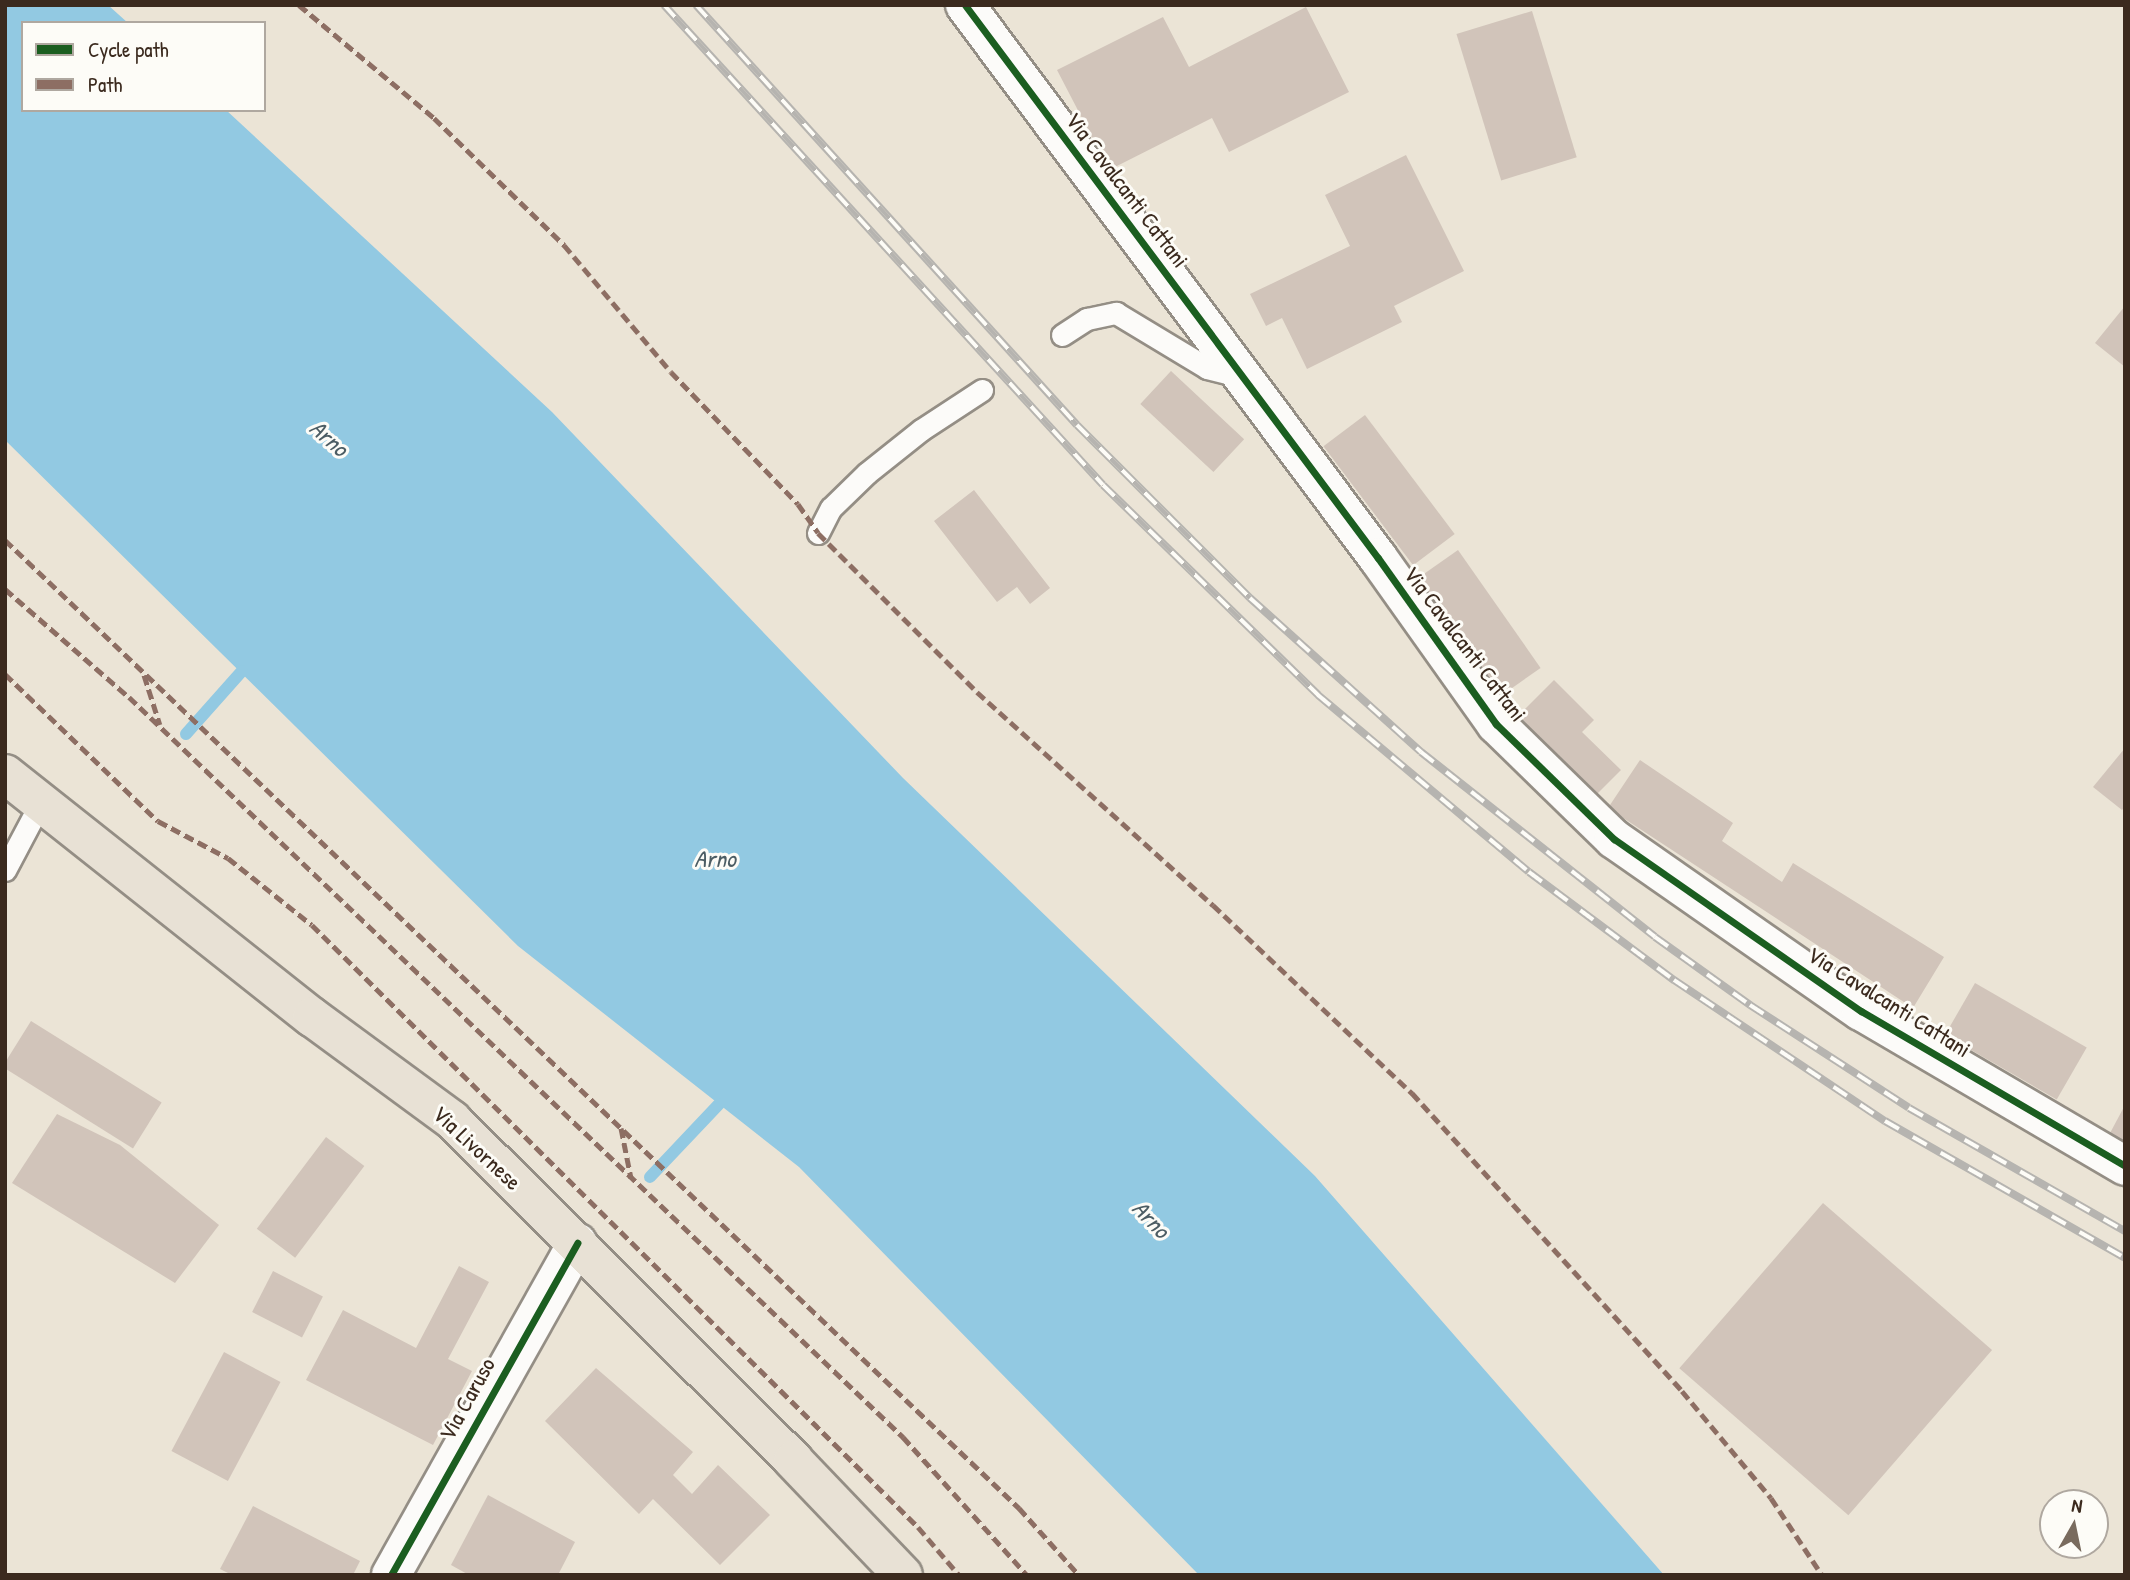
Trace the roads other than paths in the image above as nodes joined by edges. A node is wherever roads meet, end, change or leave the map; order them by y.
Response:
1 (965, 5) edge
2 (1062, 335) dead end
3 (1244, 377) junction
4 (982, 390) dead end
5 (818, 533) dead end
6 (5, 774) edge
7 (42, 800) junction
8 (5, 870) edge
9 (2125, 1166) edge
10 (577, 1243) junction
11 (391, 1575) edge
12 (903, 1575) edge

1 - 3 street, Via Cavalcanti Cattani
2 - 3 lane
3 - 9 street, Via Cavalcanti Cattani
4 - 5 lane
6 - 7 main road, Via Livornese
7 - 8 lane
7 - 10 main road, Via Livornese
10 - 11 street, Via Caruso
10 - 12 main road, Via Livornese

